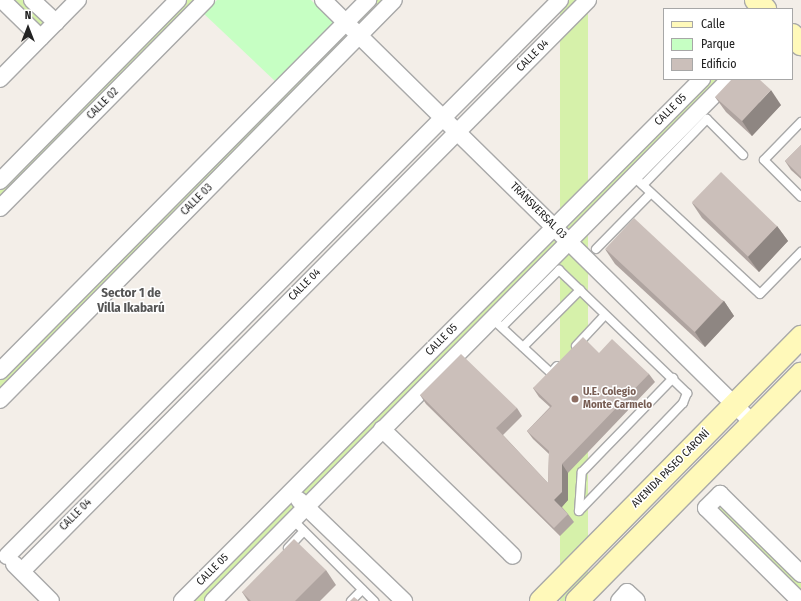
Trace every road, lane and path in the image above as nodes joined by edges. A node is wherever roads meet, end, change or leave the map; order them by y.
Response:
1 (2, 0) edge
2 (32, 0) edge
3 (78, 0) edge
4 (178, 0) edge
5 (206, 0) edge
6 (324, 0) edge
7 (368, 0) edge
8 (394, 0) edge
9 (560, 0) edge
10 (588, 0) edge
11 (756, 0) edge
12 (764, 8) edge
13 (56, 22) junction
14 (346, 22) junction
15 (534, 26) junction
16 (359, 36) junction
17 (793, 36) edge
18 (41, 38) junction
19 (548, 41) junction
20 (801, 44) edge
21 (0, 79) edge
22 (701, 80) edge
23 (729, 80) edge
24 (672, 108) junction
25 (443, 117) junction
26 (687, 122) junction
27 (801, 122) edge
28 (655, 126) junction
29 (458, 132) junction
30 (669, 140) junction
31 (631, 151) junction
32 (743, 155) dead end
33 (608, 173) junction
34 (636, 178) junction
35 (0, 181) edge
36 (651, 193) junction
37 (801, 197) edge
38 (0, 208) edge
39 (555, 227) junction
40 (568, 241) junction
41 (596, 249) dead end
42 (801, 252) edge
43 (83, 287) junction
44 (580, 290) junction
45 (98, 301) junction
46 (478, 304) junction
47 (605, 315) junction
48 (497, 322) junction
49 (801, 337) edge
50 (523, 347) junction
51 (0, 371) edge
52 (801, 374) edge
53 (0, 375) edge
54 (673, 378) junction
55 (12, 388) junction
56 (174, 389) junction
57 (0, 400) edge
58 (188, 403) junction
59 (734, 405) junction
60 (363, 420) junction
61 (753, 423) junction
62 (380, 432) junction
63 (332, 451) junction
64 (346, 466) junction
65 (291, 492) junction
66 (306, 507) junction
67 (293, 520) junction
68 (304, 531) junction
69 (3, 553) edge
70 (283, 553) edge
71 (513, 556) dead end
72 (22, 571) junction
73 (801, 574) edge
74 (362, 590) junction
75 (51, 601) edge
76 (182, 601) edge
77 (213, 601) edge
78 (351, 601) edge
79 (374, 601) edge
80 (404, 601) edge
81 (540, 601) edge
82 (577, 601) edge
83 (619, 601) edge
84 (637, 601) edge
85 (800, 601) edge

1 - 18 street
2 - 13 street
3 - 13 street
4 - 35 street, CALLE 02
5 - 38 street, CALLE 02
6 - 14 street, TRANSVERSAL 03
7 - 14 street, CALLE 03
8 - 16 street, CALLE 03
9 - 15 street, CALLE 04
10 - 19 street, CALLE 04
11 - 12 street
13 - 18 street
14 - 16 street, TRANSVERSAL 03
14 - 43 street, CALLE 03
15 - 19 street
15 - 25 street, CALLE 04
16 - 25 street, TRANSVERSAL 03
16 - 45 street, CALLE 03
17 - 20 street
18 - 21 street
19 - 29 street, CALLE 04
22 - 24 street, CALLE 05
23 - 26 street, CALLE 05
24 - 26 street
24 - 28 street, CALLE 05
25 - 29 street, TRANSVERSAL 03
25 - 56 street, CALLE 04
26 - 30 street, CALLE 05
27 - 37 lane
28 - 30 street
28 - 31 street, CALLE 05
29 - 39 street, TRANSVERSAL 03
29 - 58 street, CALLE 04
30 - 34 street, CALLE 05
31 - 33 street, CALLE 05
31 - 34 street
32 - 34 lane
33 - 34 street
33 - 39 street, CALLE 05
34 - 36 lane
34 - 40 street, CALLE 05
36 - 41 lane
36 - 42 lane
39 - 40 street, TRANSVERSAL 03
39 - 46 street, CALLE 05
40 - 48 street, CALLE 05
40 - 59 street, TRANSVERSAL 03
43 - 45 street
43 - 51 street, CALLE 03
44 - 47 lane
44 - 48 lane
44 - 50 lane
45 - 55 street, CALLE 03
46 - 48 street
46 - 60 street, CALLE 05
47 - 50 lane
47 - 54 lane
48 - 50 lane
48 - 62 street, CALLE 05
49 - 59 street, AVENIDA PASEO CARONÍ
52 - 61 street
53 - 55 street
54 - 54 lane
55 - 57 street, CALLE 03
56 - 58 street
56 - 69 street, CALLE 04
58 - 72 street, CALLE 04
59 - 61 street, TRANSVERSAL 03
59 - 81 street, AVENIDA PASEO CARONÍ
60 - 62 street
60 - 63 street, CALLE 05
61 - 82 street
62 - 64 street, CALLE 05
62 - 71 street
63 - 64 street
63 - 65 street, CALLE 05
64 - 66 street, CALLE 05
65 - 66 street
65 - 76 street, CALLE 05
66 - 67 street, CALLE 05
66 - 80 street
67 - 68 lane
67 - 77 street, CALLE 05
68 - 70 lane
68 - 74 lane
69 - 72 street
72 - 75 street
73 - 85 street
74 - 78 lane
74 - 79 lane
83 - 84 street

